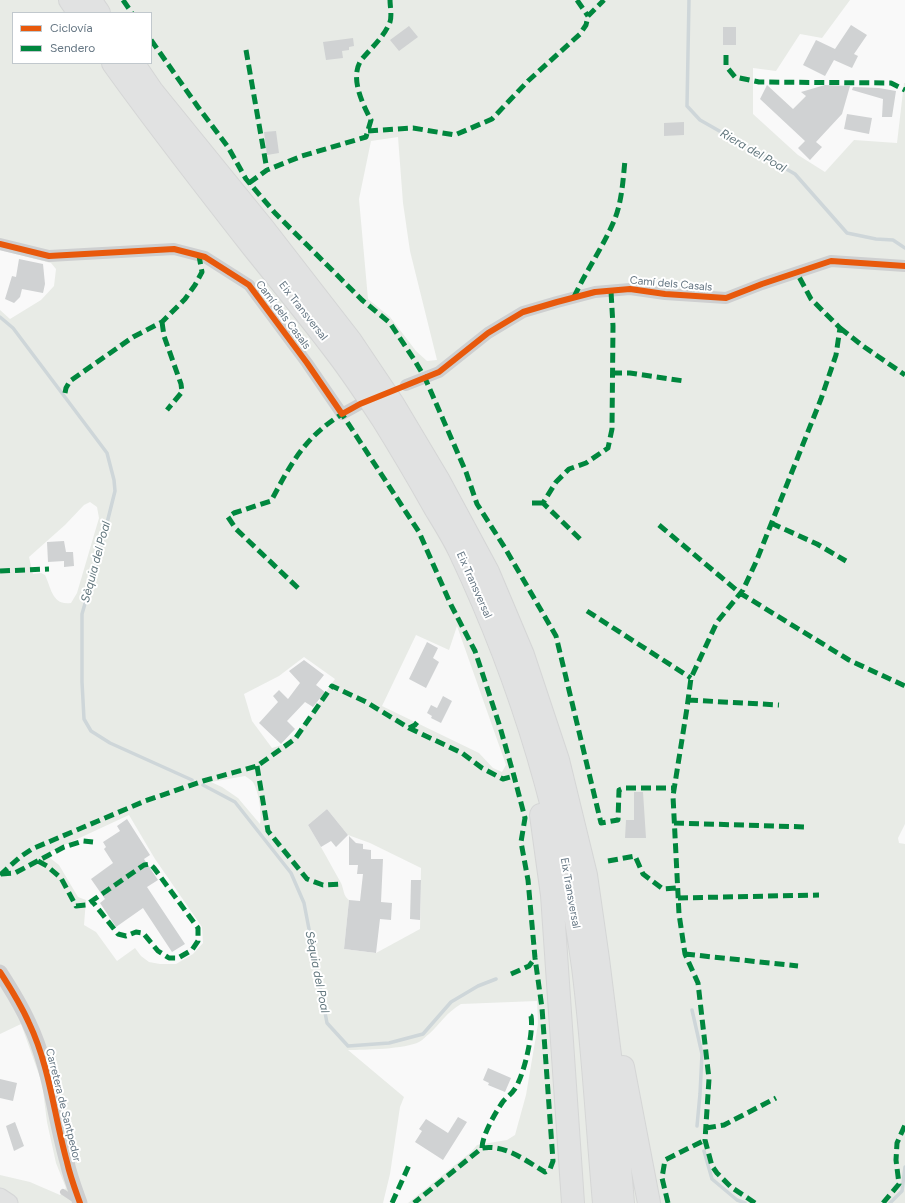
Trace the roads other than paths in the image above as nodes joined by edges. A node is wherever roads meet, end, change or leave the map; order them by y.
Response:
1 (70, 0) edge
2 (90, 0) edge
3 (78, 12) edge
4 (98, 12) edge
5 (114, 64) edge
6 (134, 64) edge
7 (0, 244) edge
8 (905, 266) edge
9 (406, 385) dead end
10 (360, 404) dead end
11 (423, 487) junction
12 (586, 875) junction
13 (0, 972) edge
14 (63, 1192) dead end
15 (0, 1197) edge
16 (79, 1200) edge
17 (8, 1203) edge
18 (573, 1203) edge
19 (604, 1203) edge
20 (623, 1203) edge
21 (649, 1203) edge

1 - 3 highway
2 - 4 highway
5 - 11 highway, Eix Transversal
6 - 12 highway, Eix Transversal
7 - 10 street, Camí dels Casals
8 - 9 street, Camí dels Casals
11 - 18 highway
11 - 19 highway, Eix Transversal
12 - 20 highway, Eix Transversal
12 - 21 highway
13 - 16 street, Carretera de Santpedor
14 - 16 lane
15 - 17 main road

